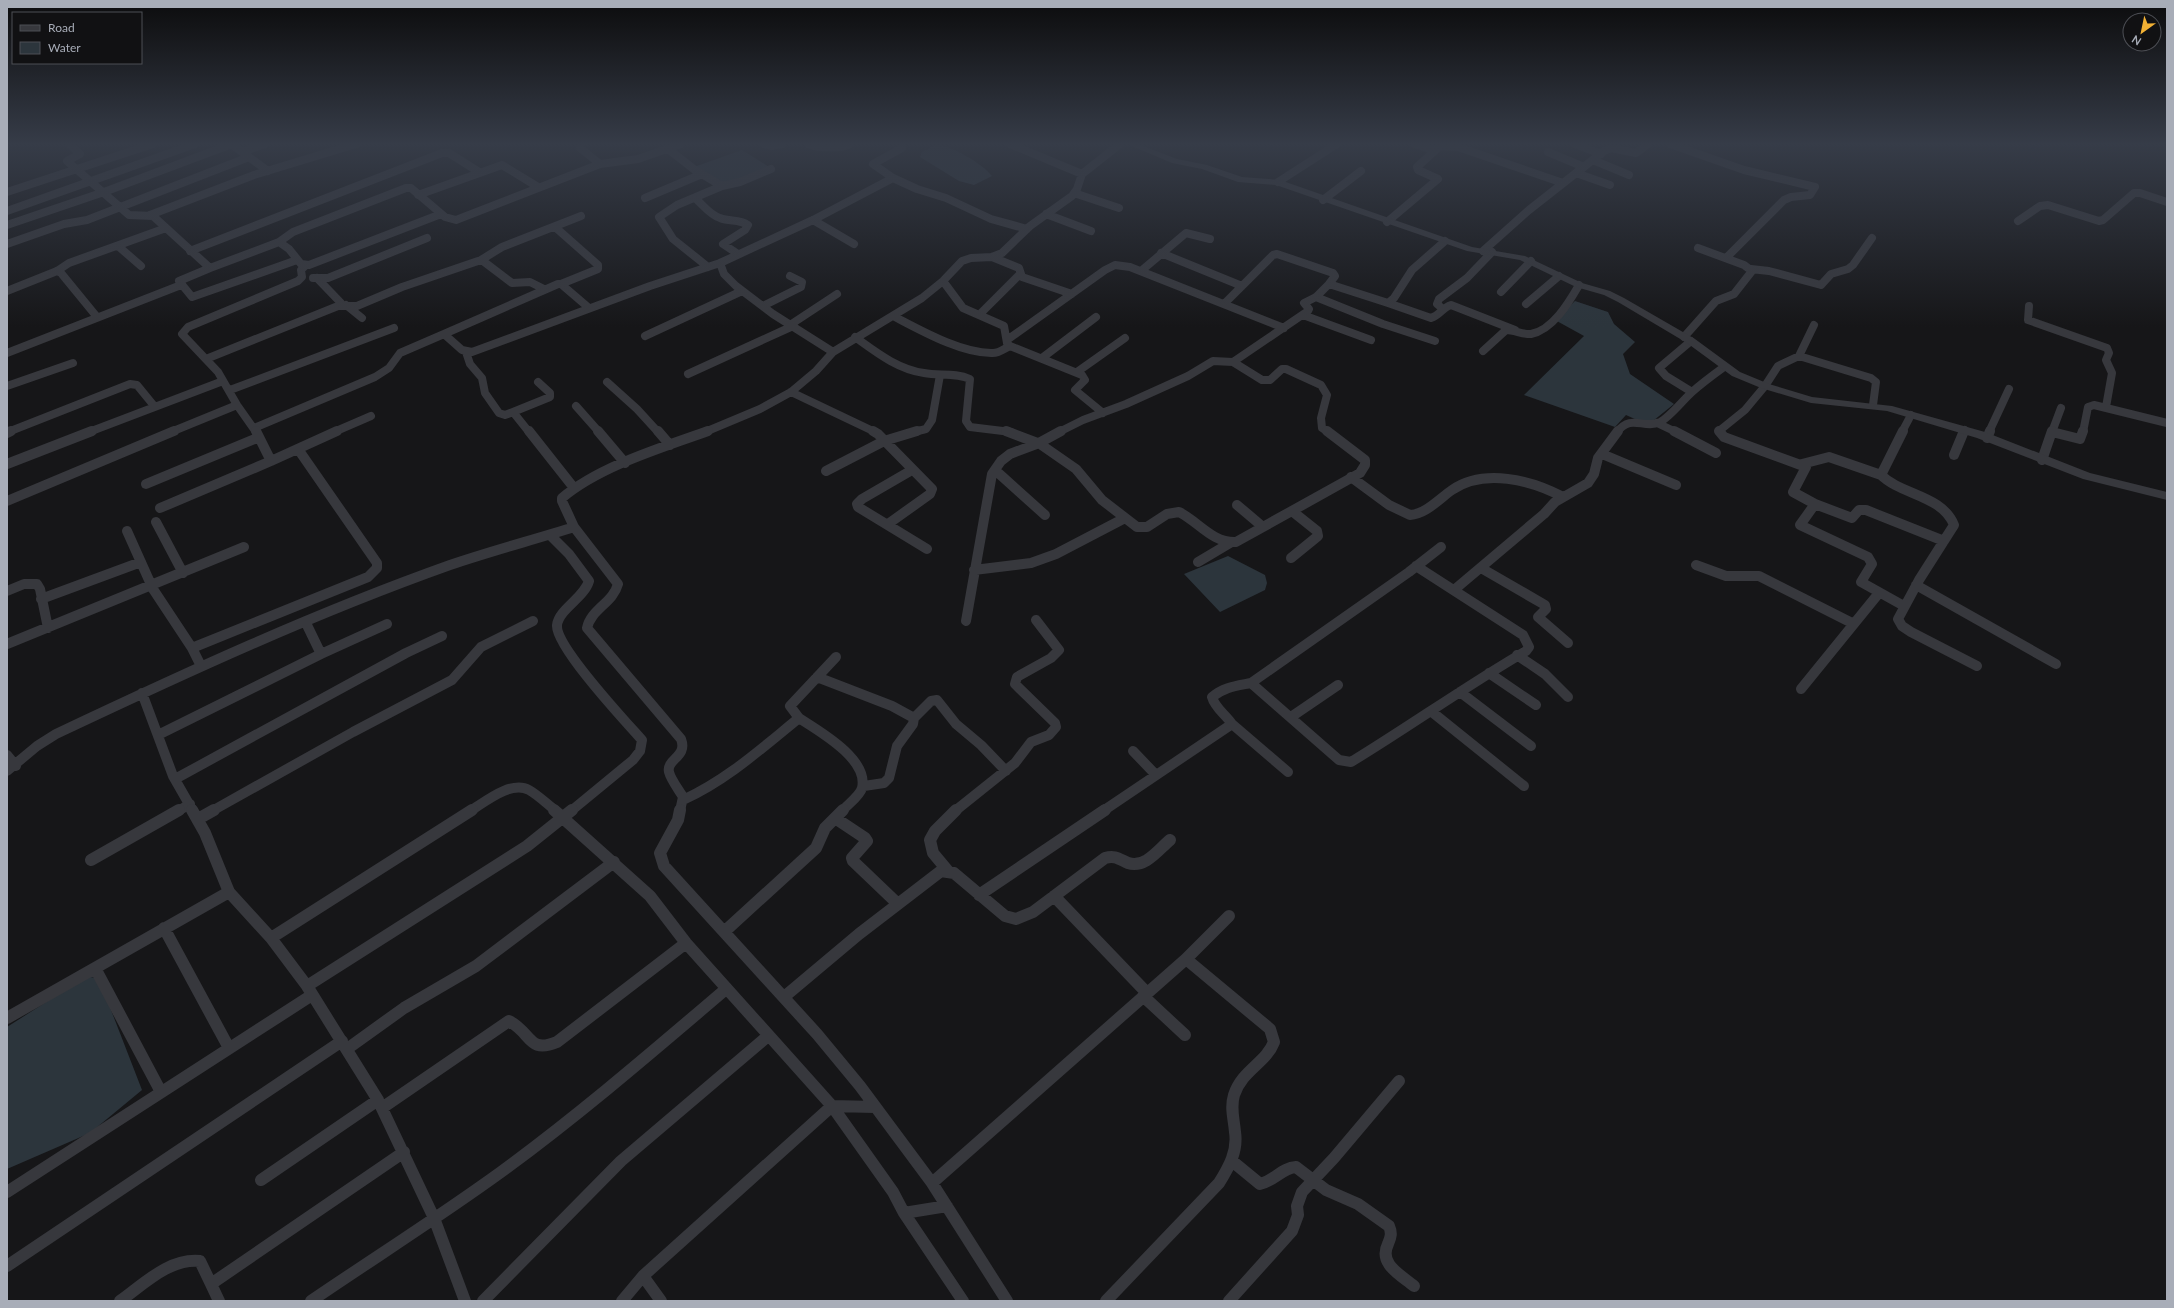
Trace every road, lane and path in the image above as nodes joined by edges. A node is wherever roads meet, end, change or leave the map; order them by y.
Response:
1 (24, 205) edge
2 (66, 205) edge
3 (177, 205) edge
4 (308, 205) edge
5 (363, 205) edge
6 (430, 205) edge
7 (495, 205) edge
8 (678, 205) edge
9 (702, 205) edge
10 (841, 205) edge
11 (961, 205) edge
12 (1060, 205) edge
13 (1109, 205) edge
14 (1338, 205) edge
15 (1407, 205) edge
16 (1538, 205) edge
17 (1779, 205) edge
18 (2048, 205) edge
19 (2048, 205) edge
20 (2120, 205) edge
21 (120, 206) joint
22 (1119, 208) dead end
23 (7, 211) edge
24 (441, 214) junction
25 (1046, 214) junction
26 (150, 215) junction
27 (581, 216) dead end
28 (813, 220) junction
29 (2018, 221) dead end
30 (1387, 222) junction
31 (7, 225) edge
32 (555, 227) junction
33 (166, 228) junction
34 (1024, 228) junction
35 (1090, 231) dead end
36 (427, 238) dead end
37 (1872, 238) dead end
38 (1210, 239) dead end
39 (1445, 241) junction
40 (279, 242) junction
41 (7, 244) edge
42 (854, 244) dead end
43 (118, 246) junction
44 (1698, 248) dead end
45 (190, 251) junction
46 (1487, 251) junction
47 (1161, 253) junction
48 (738, 254) junction
49 (992, 257) junction
50 (1726, 258) junction
51 (297, 260) junction
52 (481, 260) junction
53 (1531, 261) junction
54 (720, 263) junction
55 (141, 266) dead end
56 (305, 266) junction
57 (708, 267) junction
58 (210, 268) junction
59 (1751, 269) junction
60 (57, 271) junction
61 (1141, 271) junction
62 (1020, 274) junction
63 (790, 276) dead end
64 (1559, 276) junction
65 (302, 277) junction
66 (317, 278) junction
67 (943, 281) junction
68 (561, 284) junction
69 (1329, 284) junction
70 (181, 285) junction
71 (1579, 285) junction
72 (1242, 286) junction
73 (544, 288) junction
74 (7, 291) edge
75 (742, 291) junction
76 (1501, 292) dead end
77 (837, 294) dead end
78 (1072, 294) junction
79 (1316, 297) junction
80 (1225, 303) junction
81 (1388, 303) junction
82 (340, 304) junction
83 (1526, 304) dead end
84 (763, 306) junction
85 (2029, 306) dead end
86 (351, 307) junction
87 (589, 308) junction
88 (1443, 309) junction
89 (979, 315) junction
90 (1303, 315) junction
91 (893, 316) junction
92 (97, 317) junction
93 (1096, 317) dead end
94 (362, 318) dead end
95 (1814, 325) dead end
96 (791, 326) junction
97 (394, 328) dead end
98 (1284, 328) junction
99 (1515, 330) junction
100 (444, 334) junction
101 (645, 336) dead end
102 (855, 337) junction
103 (1125, 338) dead end
104 (1688, 339) junction
105 (1371, 340) dead end
106 (1435, 341) dead end
107 (1009, 343) junction
108 (1483, 351) dead end
109 (466, 352) junction
110 (833, 352) junction
111 (7, 353) edge
112 (1799, 356) junction
113 (1042, 358) junction
114 (206, 359) junction
115 (1233, 362) junction
116 (72, 363) dead end
117 (1724, 367) junction
118 (1077, 372) junction
119 (688, 374) dead end
120 (940, 375) junction
121 (223, 381) junction
122 (538, 382) dead end
123 (607, 382) dead end
124 (7, 386) edge
125 (1766, 386) junction
126 (2009, 389) dead end
127 (230, 390) junction
128 (791, 392) junction
129 (1692, 392) junction
130 (237, 405) junction
131 (576, 406) dead end
132 (1873, 406) junction
133 (155, 407) junction
134 (2106, 407) junction
135 (2060, 408) dead end
136 (513, 412) junction
137 (1103, 413) junction
138 (1911, 415) junction
139 (371, 416) dead end
140 (1657, 423) junction
141 (2167, 423) edge
142 (254, 428) junction
143 (1964, 430) junction
144 (2052, 432) junction
145 (7, 433) edge
146 (257, 438) junction
147 (1987, 438) junction
148 (667, 441) junction
149 (884, 441) junction
150 (1039, 443) junction
151 (298, 449) junction
152 (1716, 453) dead end
153 (1602, 454) junction
154 (1954, 455) dead end
155 (2042, 460) junction
156 (271, 461) junction
157 (625, 463) junction
158 (7, 464) edge
159 (1802, 464) junction
160 (912, 470) junction
161 (995, 470) junction
162 (826, 471) dead end
163 (1881, 475) junction
164 (1351, 477) junction
165 (568, 482) junction
166 (146, 484) dead end
167 (1676, 485) dead end
168 (2167, 496) edge
169 (1563, 497) junction
170 (7, 501) edge
171 (1237, 504) dead end
172 (1815, 504) junction
173 (160, 508) dead end
174 (1292, 511) junction
175 (1045, 515) dead end
176 (1125, 518) junction
177 (156, 522) dead end
178 (888, 524) junction
179 (1263, 527) junction
180 (127, 531) dead end
181 (562, 531) junction
182 (1944, 541) junction
183 (1230, 543) junction
184 (244, 546) dead end
185 (1441, 547) dead end
186 (927, 548) dead end
187 (1291, 558) dead end
188 (142, 562) junction
189 (1198, 562) dead end
190 (1696, 565) dead end
191 (1416, 566) junction
192 (1481, 568) junction
193 (974, 570) junction
194 (183, 573) junction
195 (1916, 585) junction
196 (152, 586) junction
197 (1454, 590) junction
198 (7, 591) edge
199 (1879, 593) junction
200 (41, 599) junction
201 (1904, 606) junction
202 (1036, 620) dead end
203 (533, 621) dead end
204 (966, 621) dead end
205 (306, 623) junction
206 (387, 624) dead end
207 (1854, 624) junction
208 (48, 628) junction
209 (442, 636) dead end
210 (1568, 643) dead end
211 (7, 644) edge
212 (321, 654) junction
213 (1517, 655) junction
214 (195, 656) junction
215 (836, 657) dead end
216 (2056, 664) dead end
217 (1977, 666) dead end
218 (1489, 673) junction
219 (817, 677) junction
220 (1251, 683) junction
221 (1338, 685) dead end
222 (1801, 689) dead end
223 (1460, 692) junction
224 (142, 693) junction
225 (1568, 697) dead end
226 (1536, 705) dead end
227 (1432, 712) junction
228 (1291, 717) junction
229 (799, 718) junction
230 (914, 718) junction
231 (1232, 724) junction
232 (158, 735) junction
233 (1532, 746) dead end
234 (1133, 751) dead end
235 (7, 755) edge
236 (11, 768) edge
237 (1006, 771) junction
238 (1288, 772) dead end
239 (1156, 775) junction
240 (175, 779) junction
241 (864, 786) junction
242 (1524, 786) dead end
243 (683, 800) junction
244 (190, 804) junction
245 (563, 817) junction
246 (835, 818) junction
247 (198, 819) junction
248 (1170, 840) dead end
249 (91, 860) dead end
250 (614, 862) junction
251 (948, 871) junction
252 (229, 892) junction
253 (980, 895) junction
254 (1054, 896) junction
255 (898, 904) junction
256 (1229, 916) dead end
257 (164, 928) junction
258 (724, 932) junction
259 (271, 938) junction
260 (686, 943) junction
261 (1186, 959) junction
262 (95, 968) junction
263 (726, 989) junction
264 (310, 990) junction
265 (1145, 994) junction
266 (784, 997) junction
267 (7, 1018) edge
268 (1185, 1034) dead end
269 (768, 1036) junction
270 (344, 1045) junction
271 (229, 1048) junction
272 (1398, 1080) dead end
273 (161, 1092) junction
274 (380, 1104) junction
275 (832, 1106) junction
276 (875, 1106) junction
277 (404, 1152) junction
278 (1232, 1162) junction
279 (261, 1180) dead end
280 (1315, 1180) junction
281 (932, 1182) junction
282 (7, 1192) edge
283 (947, 1206) junction
284 (904, 1213) junction
285 (434, 1218) junction
286 (7, 1266) edge
287 (643, 1276) junction
288 (211, 1284) junction
289 (1414, 1286) dead end
290 (120, 1301) edge
291 (219, 1301) edge
292 (311, 1301) edge
293 (465, 1301) edge
294 (483, 1301) edge
295 (622, 1301) edge
296 (661, 1301) edge
297 (963, 1301) edge
298 (1007, 1301) edge
299 (1106, 1301) edge
300 (1229, 1301) edge

1 - 23 street
2 - 31 street
3 - 26 street
4 - 45 street
5 - 40 street
6 - 24 street
7 - 24 street
8 - 57 street
9 - 48 street
10 - 28 street
11 - 34 street
12 - 25 street
13 - 22 street
14 - 30 street
15 - 30 street
16 - 46 street
17 - 50 street
18 - 20 street
19 - 29 street
21 - 26 street
21 - 41 street
24 - 56 street
25 - 34 street
25 - 35 street
26 - 33 street
27 - 32 street
28 - 42 street
28 - 48 street
30 - 39 street
32 - 52 street
32 - 68 street
33 - 43 street
33 - 45 street
34 - 49 street
36 - 66 street
37 - 59 street
38 - 47 street
39 - 46 street
39 - 81 street
40 - 51 street
40 - 58 street
43 - 55 street
43 - 60 street
44 - 50 street
45 - 58 street
46 - 53 street
46 - 88 street
47 - 61 street
47 - 72 street
48 - 54 street
49 - 62 street
49 - 67 street
50 - 59 street
51 - 56 street
51 - 70 street
52 - 73 street
52 - 86 street
53 - 64 street
53 - 76 street
54 - 57 street
54 - 75 street
56 - 65 street
57 - 87 street
58 - 70 street
59 - 104 street
60 - 74 street
60 - 92 street
61 - 78 street
61 - 80 street
62 - 78 street
62 - 89 street
63 - 84 street
64 - 71 street
64 - 83 street
65 - 66 street
65 - 114 street
66 - 82 street
67 - 89 street
67 - 91 street
68 - 73 street
68 - 87 street
69 - 72 street
69 - 79 street
69 - 81 street
70 - 92 street
71 - 99 street
71 - 104 street
72 - 80 street
73 - 100 street
75 - 84 street
75 - 101 street
77 - 96 street
78 - 107 street
79 - 90 street
79 - 106 street
80 - 98 street
81 - 88 street
82 - 86 street
82 - 114 street
84 - 96 street
85 - 134 street
86 - 94 street
87 - 109 street
88 - 99 street
89 - 107 street
90 - 98 street
90 - 105 street
91 - 102 street
91 - 107 street
92 - 111 street
93 - 113 street
95 - 112 street
96 - 110 street
96 - 119 street
97 - 127 street
98 - 115 street
99 - 108 street
100 - 109 street
100 - 142 street
102 - 110 street
102 - 120 street
103 - 118 street
104 - 117 street
104 - 129 street
107 - 113 street
109 - 136 street
110 - 128 street
112 - 125 street
112 - 132 street
113 - 118 street
114 - 121 street
115 - 137 street
115 - 164 street
116 - 124 street
117 - 125 street
117 - 129 street
118 - 137 street
120 - 149 street
120 - 150 street
121 - 127 street
121 - 133 street
122 - 136 street
123 - 148 street
125 - 132 street
125 - 159 street
126 - 147 street
127 - 130 street
128 - 148 street
128 - 149 street
129 - 140 street
130 - 142 street
130 - 170 street
131 - 157 street
132 - 138 street
133 - 145 street
133 - 158 street
134 - 141 street
134 - 144 street
135 - 144 street
136 - 165 street
137 - 150 street
138 - 143 street
138 - 163 street
139 - 151 street
140 - 152 street
140 - 153 street
142 - 146 street
143 - 147 street
143 - 154 street
144 - 155 street
146 - 156 street
146 - 166 street
147 - 155 street
148 - 157 street
149 - 160 street
149 - 162 street
150 - 161 street
150 - 176 street
151 - 156 street
151 - 214 street
153 - 167 street
153 - 169 street
155 - 168 street
156 - 173 street
157 - 165 street
159 - 163 street
159 - 172 street
160 - 178 street
160 - 178 street
161 - 175 street
161 - 193 street
163 - 182 street
164 - 169 street
164 - 174 street
165 - 181 street
169 - 192 street
171 - 179 street
172 - 182 street
172 - 199 street
174 - 179 street
174 - 187 street
176 - 183 street
176 - 193 street
177 - 194 street
178 - 186 street
179 - 183 street
180 - 188 street
181 - 205 street
181 - 243 street
181 - 245 street
182 - 195 street
183 - 189 street
184 - 194 street
185 - 191 street
188 - 196 street
188 - 200 street
190 - 207 street
191 - 197 street
191 - 220 street
192 - 197 street
192 - 210 street
193 - 204 street
194 - 196 street
195 - 201 street
195 - 216 street
196 - 208 street
196 - 214 street
197 - 213 street
198 - 200 street
199 - 201 street
199 - 207 street
200 - 208 street
201 - 217 street
202 - 237 street
203 - 247 street
205 - 212 street
205 - 214 street
206 - 212 street
207 - 222 street
208 - 211 street
209 - 240 street
212 - 232 street
213 - 218 street
213 - 225 street
214 - 224 street
215 - 219 street
218 - 223 street
218 - 226 street
219 - 229 street
219 - 230 street
220 - 228 street
220 - 231 street
221 - 228 street
223 - 227 street
223 - 233 street
224 - 232 street
224 - 236 street
227 - 228 street
227 - 242 street
229 - 241 street
229 - 243 street
230 - 237 street
230 - 241 street
231 - 238 street
231 - 239 street
232 - 240 street
234 - 239 street
235 - 236 street
237 - 251 street
239 - 253 street
240 - 244 street
241 - 246 street
243 - 258 street
244 - 247 street
244 - 249 street
245 - 250 street
245 - 259 street
245 - 264 street
246 - 255 street
246 - 258 street
247 - 252 street
248 - 254 street
250 - 260 street
250 - 270 street
251 - 253 street
251 - 255 street
252 - 257 street
252 - 259 street
253 - 254 street
254 - 265 street
255 - 266 street
256 - 261 street
257 - 262 street
257 - 271 street
258 - 266 street
259 - 264 street
260 - 263 street
260 - 274 street
261 - 265 street
261 - 278 street
262 - 267 street
262 - 273 street
263 - 269 street
263 - 285 street
264 - 270 street
264 - 271 street
265 - 268 street
265 - 281 street
266 - 276 street
269 - 275 street
269 - 294 street
270 - 274 street
270 - 286 street
271 - 273 street
272 - 280 street
273 - 282 street
274 - 277 street
274 - 279 street
275 - 276 street
275 - 284 street
275 - 287 street
276 - 281 street
277 - 285 street
277 - 288 street
278 - 280 street
278 - 299 street
280 - 289 street
280 - 300 street
281 - 283 street
283 - 284 street
283 - 298 street
284 - 297 street
285 - 292 street
285 - 293 street
287 - 295 street
287 - 296 street
288 - 290 street
288 - 291 street

